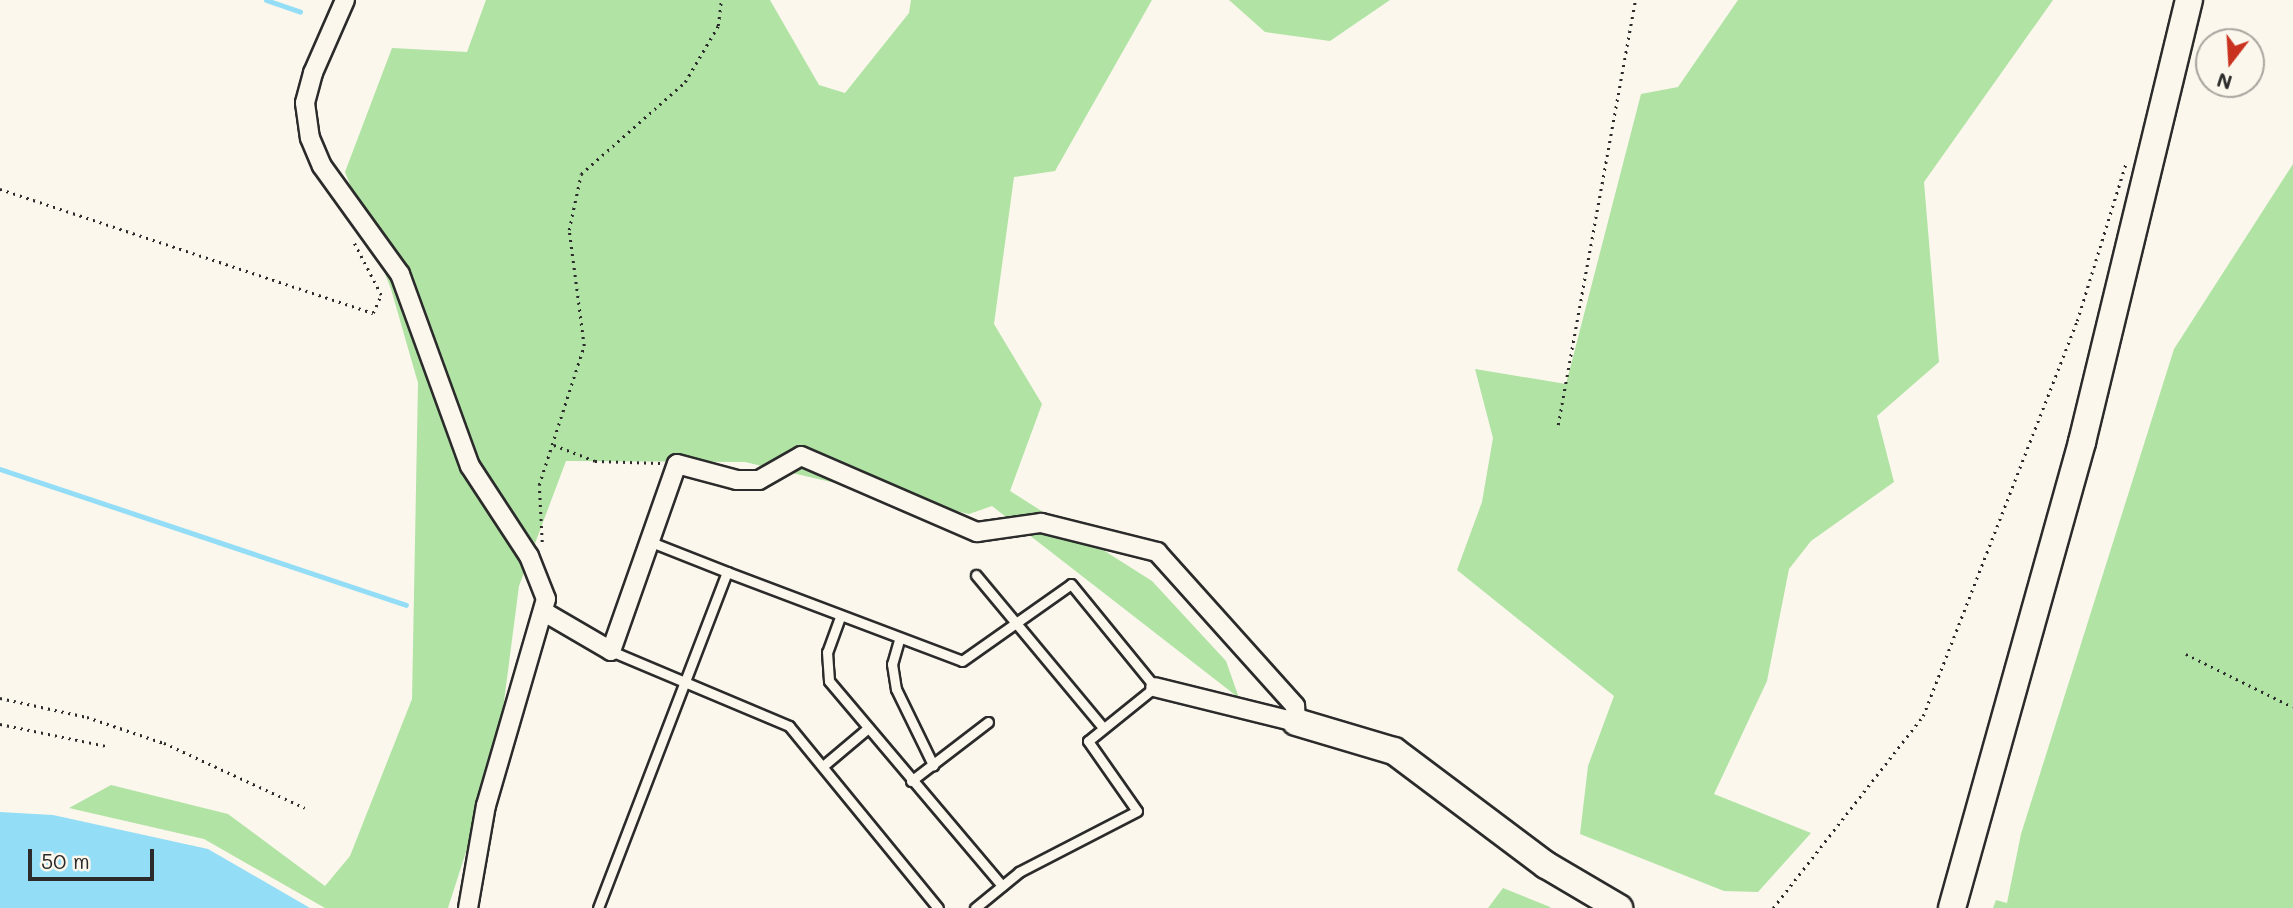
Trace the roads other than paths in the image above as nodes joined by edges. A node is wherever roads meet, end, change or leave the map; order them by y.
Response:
1 (345, 0) edge
2 (2189, 0) edge
3 (651, 542) junction
4 (727, 572) junction
5 (976, 575) dead end
6 (546, 613) junction
7 (840, 617) junction
8 (1017, 625) junction
9 (899, 640) junction
10 (611, 651) junction
11 (683, 681) junction
12 (1155, 687) junction
13 (988, 722) dead end
14 (1296, 722) junction
15 (1101, 725) junction
16 (867, 729) junction
17 (933, 765) junction
18 (823, 766) junction
19 (911, 781) junction
20 (1002, 886) junction
21 (468, 908) edge
22 (598, 908) edge
23 (938, 908) edge
24 (975, 908) edge
25 (1619, 908) edge
26 (1952, 908) edge

1 - 6 street
2 - 26 street
3 - 4 lane
3 - 10 street
3 - 14 street
4 - 7 lane
4 - 11 lane
5 - 8 lane
6 - 10 street
6 - 21 street
7 - 9 lane
7 - 16 lane
8 - 9 lane
8 - 12 lane
8 - 15 lane
9 - 17 lane
10 - 11 lane
11 - 18 lane
11 - 22 lane
12 - 14 street
12 - 15 lane
13 - 17 lane
14 - 25 street
15 - 20 lane
16 - 18 lane
16 - 19 lane
17 - 19 lane
18 - 23 lane
19 - 20 lane
20 - 24 lane

